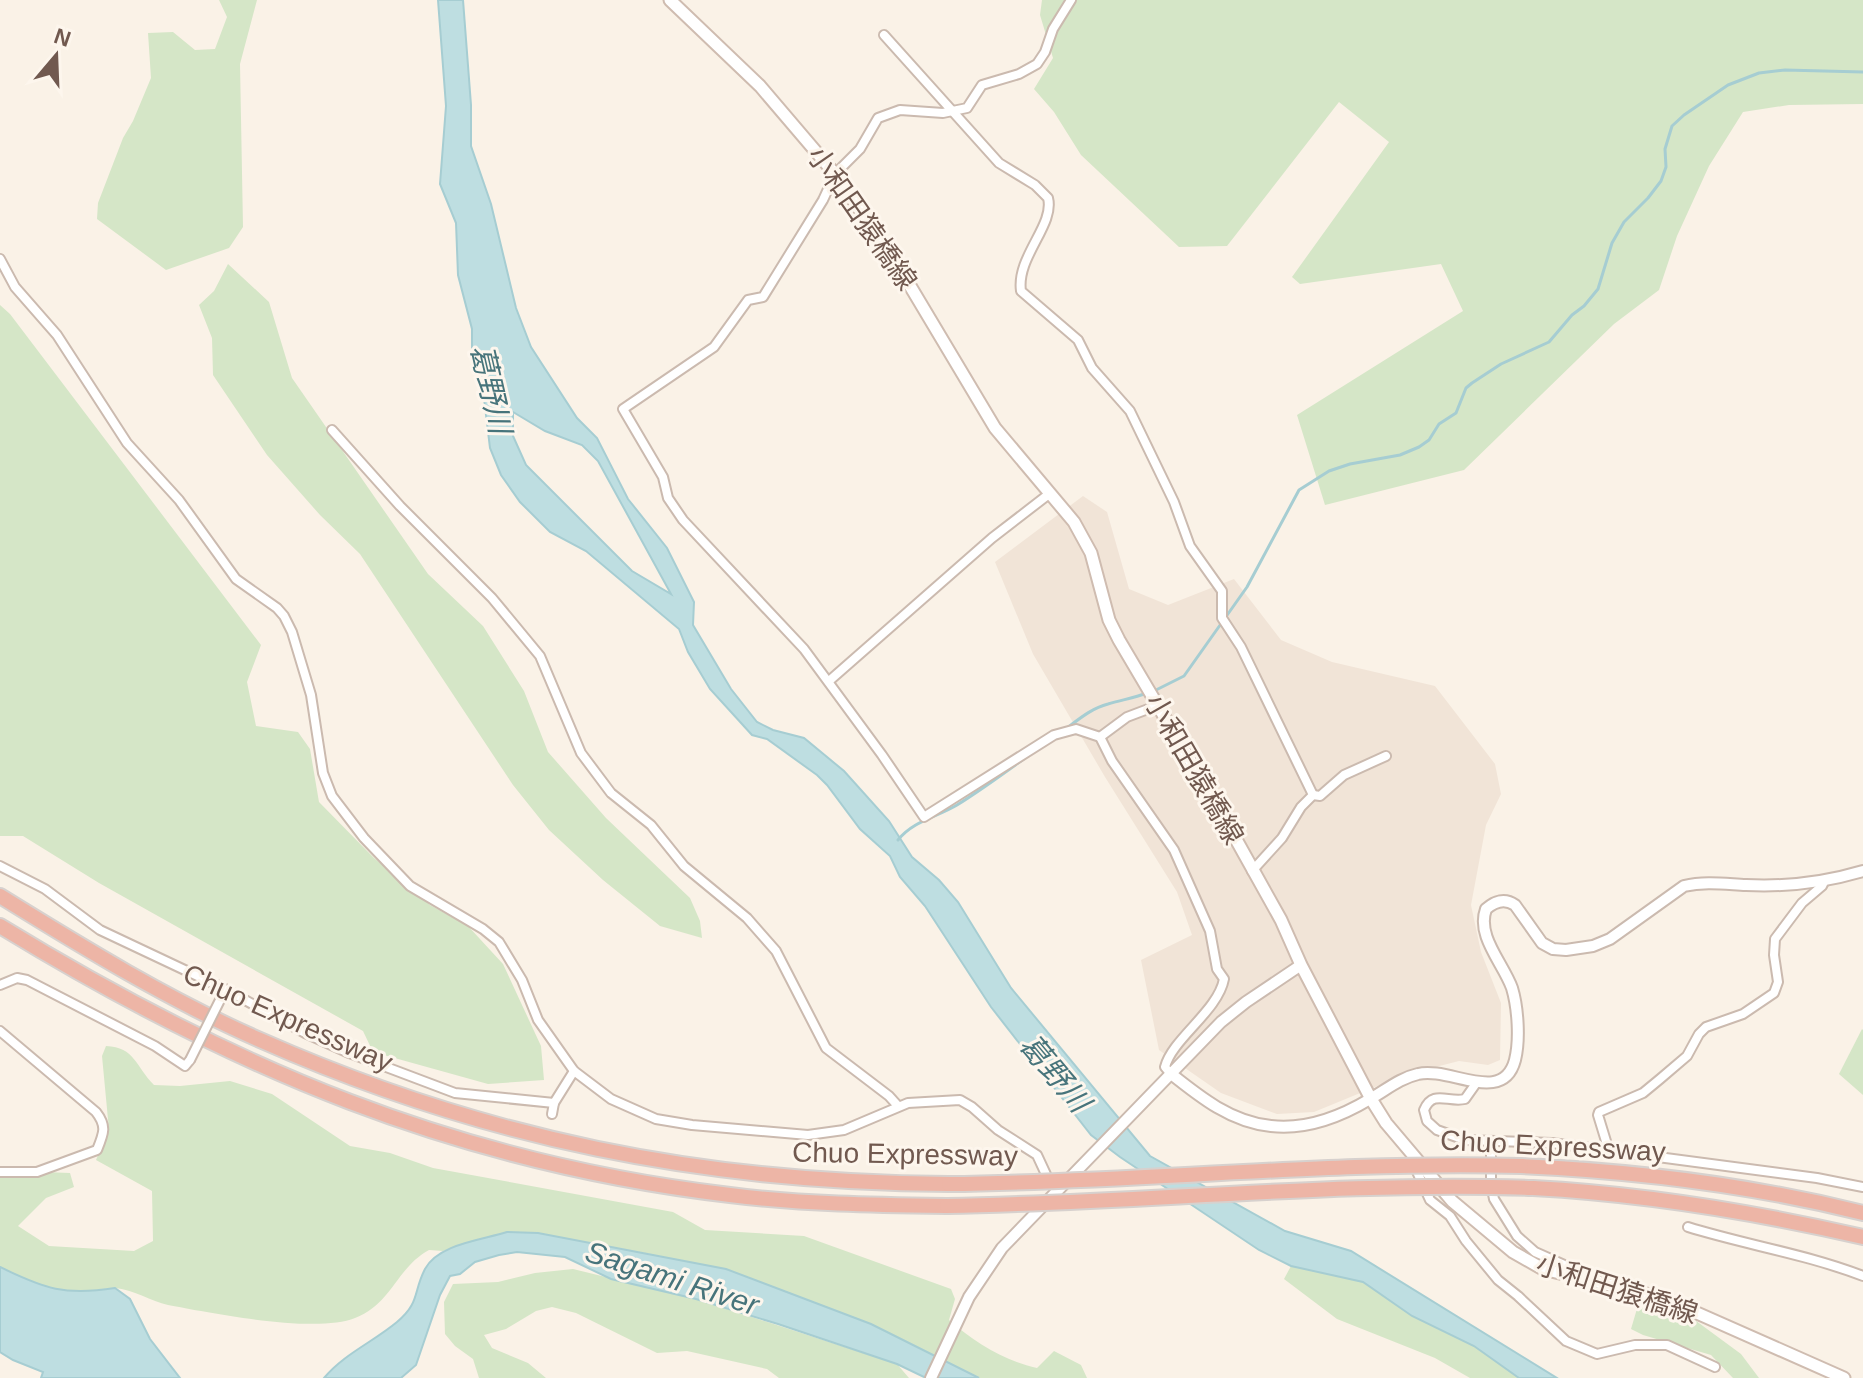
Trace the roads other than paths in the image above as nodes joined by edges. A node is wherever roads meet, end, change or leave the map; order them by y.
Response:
1 (670, 0) edge
2 (1071, 0) edge
3 (884, 35) dead end
4 (952, 112) junction
5 (835, 174) junction
6 (0, 259) edge
7 (332, 430) dead end
8 (1049, 494) junction
9 (829, 681) junction
10 (1156, 706) junction
11 (1100, 737) junction
12 (1386, 756) dead end
13 (1313, 795) junction
14 (0, 866) edge
15 (1252, 871) junction
16 (1863, 871) edge
17 (1825, 880) junction
18 (0, 896) edge
19 (0, 926) edge
20 (1301, 965) junction
21 (0, 985) edge
22 (223, 993) junction
23 (0, 1031) edge
24 (574, 1071) junction
25 (1170, 1073) junction
26 (1477, 1082) junction
27 (1371, 1099) junction
28 (554, 1103) junction
29 (898, 1106) junction
30 (552, 1114) dead end
31 (1491, 1141) junction
32 (1407, 1150) junction
33 (1609, 1151) junction
34 (0, 1172) edge
35 (1863, 1187) edge
36 (1053, 1192) junction
37 (1863, 1213) edge
38 (1688, 1227) dead end
39 (1863, 1237) edge
40 (1863, 1276) edge
41 (1605, 1286) junction
42 (1715, 1367) dead end
43 (931, 1378) edge
44 (1844, 1378) edge

1 - 5 main road, 小和田猿橋線
2 - 4 street
3 - 4 street
4 - 5 street
4 - 13 street
5 - 8 main road, 小和田猿橋線
5 - 9 street
6 - 24 street
7 - 29 street
8 - 9 street
8 - 10 main road, 小和田猿橋線
9 - 11 street
10 - 11 street
10 - 15 main road, 小和田猿橋線
11 - 25 street
12 - 13 street
13 - 15 street
14 - 22 street
15 - 20 main road, 小和田猿橋線
16 - 17 street
17 - 26 street
17 - 33 street
18 - 37 highway, Chuo Expressway, bridge
19 - 39 highway, Chuo Expressway, bridge
20 - 25 street
20 - 27 main road, 小和田猿橋線
21 - 22 street, bridge
22 - 28 street
23 - 34 street
24 - 28 street
24 - 29 street
25 - 27 street
25 - 36 street
26 - 27 street
26 - 31 street
27 - 32 main road, 小和田猿橋線
28 - 30 street
29 - 36 street
31 - 33 street
31 - 41 street
32 - 41 main road, 小和田猿橋線
32 - 42 street
33 - 35 street
36 - 43 street
38 - 40 street
41 - 44 main road, 小和田猿橋線

